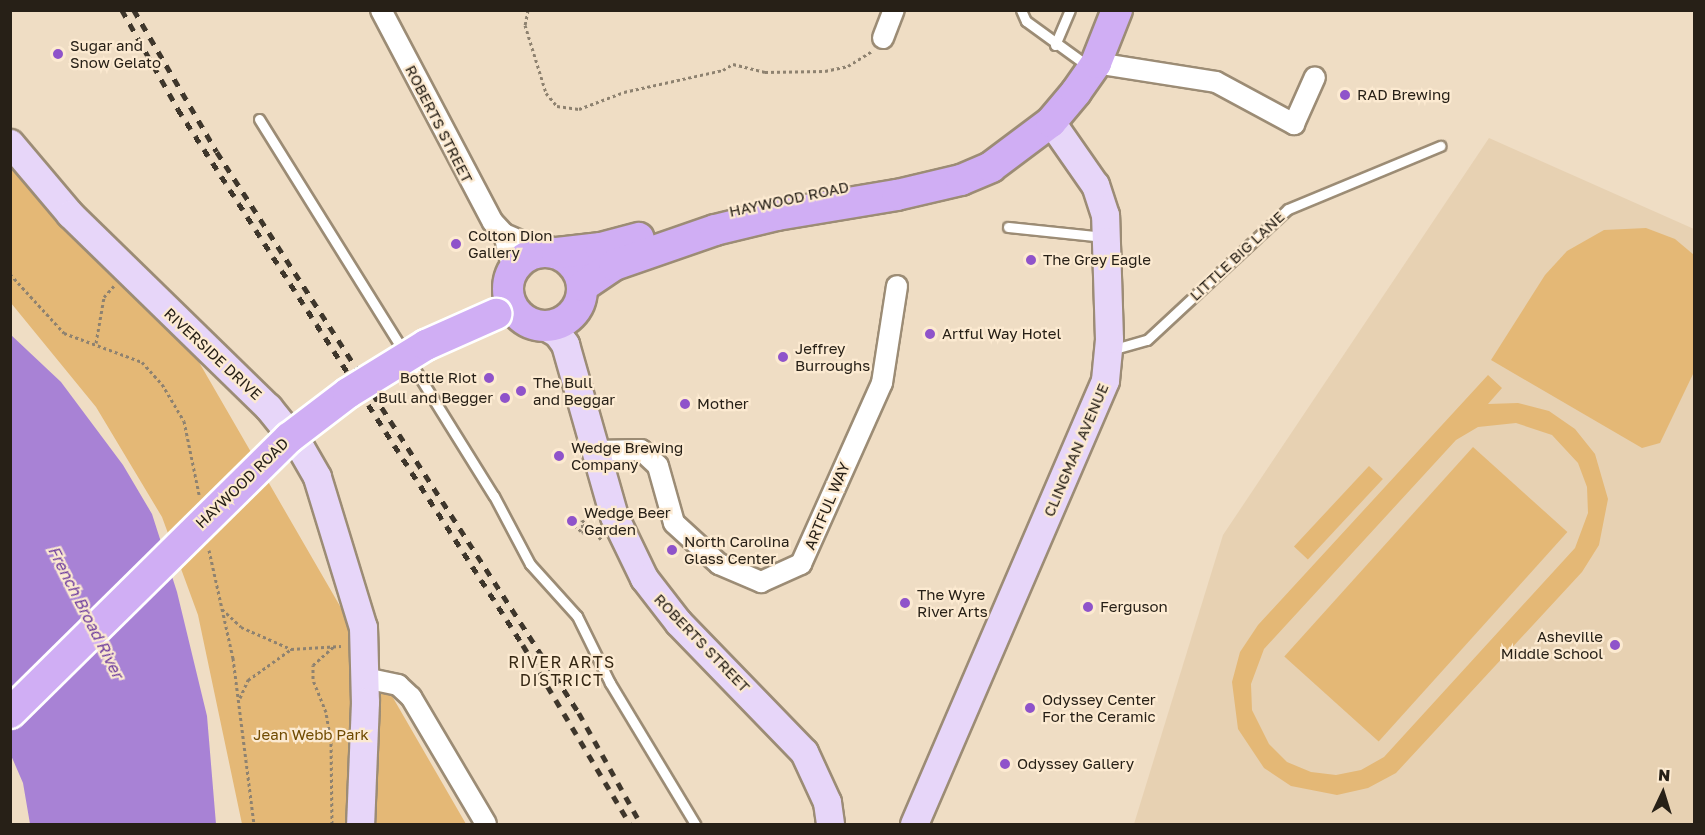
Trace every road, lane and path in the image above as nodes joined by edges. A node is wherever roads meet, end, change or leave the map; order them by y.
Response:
1 (381, 10) edge
2 (528, 10) edge
3 (894, 10) edge
4 (1022, 10) edge
5 (1070, 10) edge
6 (1117, 10) edge
7 (883, 38) joint
8 (1055, 45) junction
9 (1094, 66) junction
10 (1315, 77) dead end
11 (259, 119) dead end
12 (1051, 122) junction
13 (10, 143) edge
14 (1440, 146) dead end
15 (776, 208) junction
16 (1008, 227) dead end
17 (504, 234) junction
18 (1108, 237) junction
19 (552, 253) junction
20 (513, 270) junction
21 (115, 284) dead end
22 (583, 286) junction
23 (897, 286) dead end
24 (505, 310) junction
25 (559, 328) junction
26 (96, 343) dead end
27 (1109, 350) junction
28 (595, 451) junction
29 (570, 521) dead end
30 (594, 536) dead end
31 (353, 603) junction
32 (222, 609) dead end
33 (342, 646) junction
34 (291, 649) junction
35 (365, 678) junction
36 (239, 699) dead end
37 (10, 713) edge
38 (332, 825) edge
39 (347, 825) edge
40 (360, 825) edge
41 (486, 825) edge
42 (695, 825) edge
43 (830, 825) edge
44 (914, 825) edge

1 - 17 street, ROBERTS STREET
2 - 7 path
3 - 7 street
4 - 8 lane
5 - 8 lane
6 - 9 main road
8 - 9 lane
9 - 10 street
9 - 12 main road
11 - 42 lane
12 - 15 main road, HAYWOOD ROAD
12 - 18 main road, CLINGMAN AVENUE
13 - 31 main road, RIVERSIDE DRIVE
14 - 27 lane, LITTLE BIG LANE
15 - 19 main road, HAYWOOD ROAD
15 - 22 main road, HAYWOOD ROAD
16 - 18 lane
17 - 19 street
17 - 20 street, ROBERTS STREET
18 - 27 main road, CLINGMAN AVENUE
19 - 20 main road
19 - 22 main road
20 - 24 main road
21 - 26 path
22 - 25 main road
23 - 28 street, ARTFUL WAY
24 - 25 main road
24 - 37 main road, HAYWOOD ROAD, bridge
25 - 28 main road, ROBERTS STREET
27 - 44 main road, CLINGMAN AVENUE
28 - 43 main road, ROBERTS STREET
29 - 30 path
31 - 33 main road, RIVERSIDE DRIVE
31 - 35 main road, RIVERSIDE DRIVE
32 - 34 path
33 - 34 path
33 - 38 path
33 - 39 main road, RIVERSIDE DRIVE
34 - 36 path
35 - 40 main road, RIVERSIDE DRIVE
35 - 41 street

